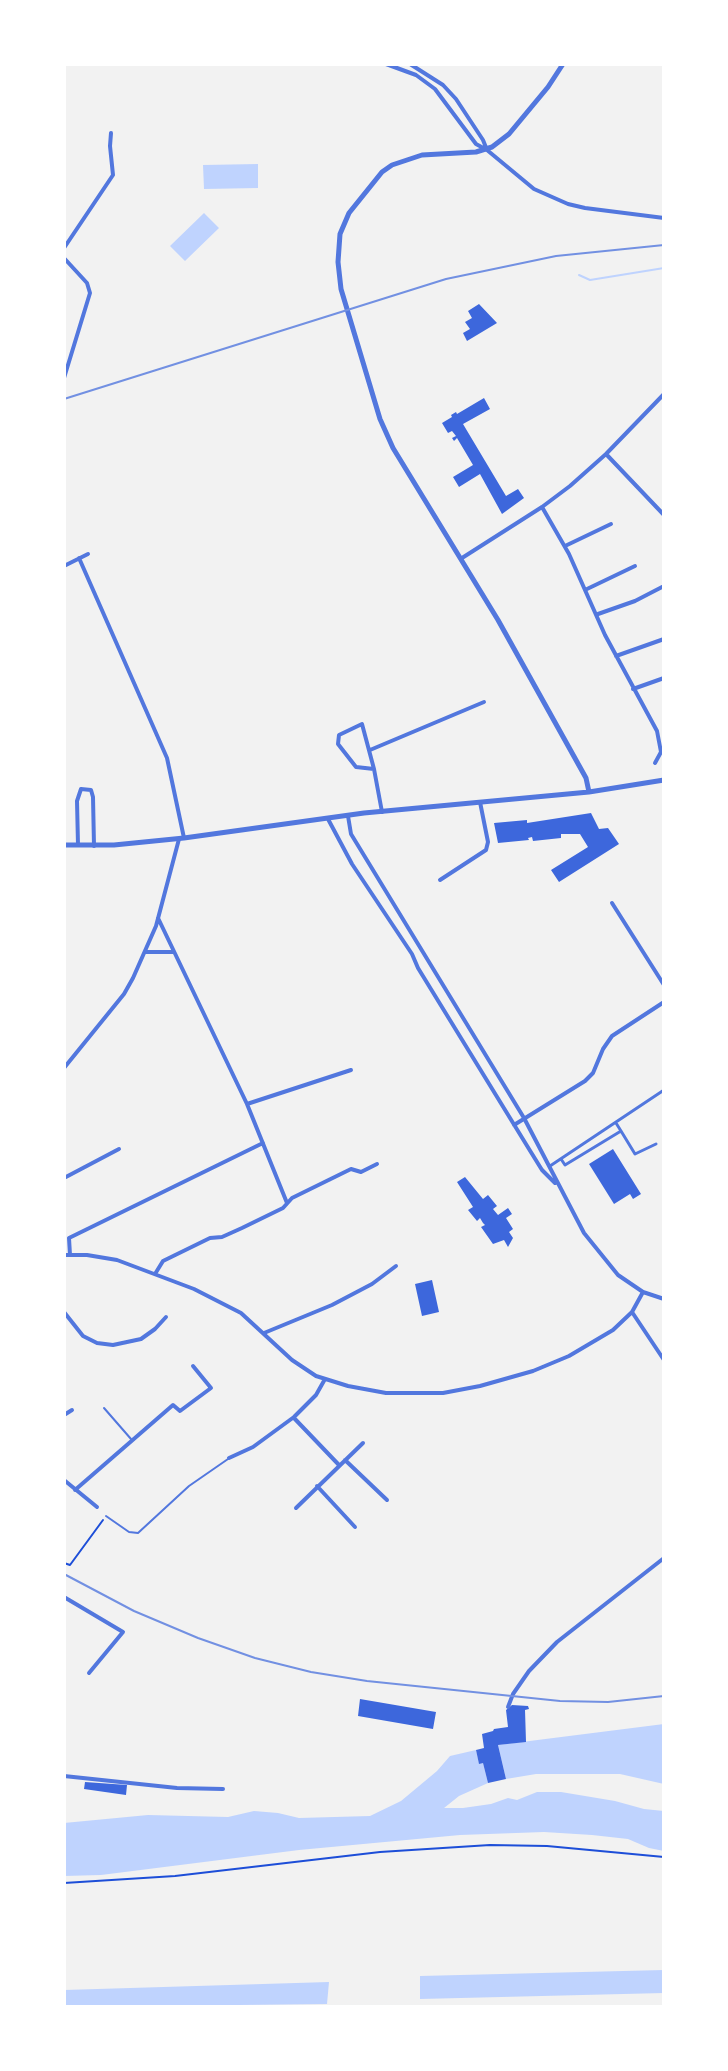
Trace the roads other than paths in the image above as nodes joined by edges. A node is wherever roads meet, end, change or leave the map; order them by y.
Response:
1 (386, 64) edge
2 (410, 64) edge
3 (563, 64) edge
4 (111, 133) dead end
5 (487, 150) junction
6 (664, 218) edge
7 (64, 248) edge
8 (64, 258) edge
9 (64, 378) edge
10 (664, 394) edge
11 (606, 454) junction
12 (542, 507) junction
13 (664, 515) edge
14 (611, 524) dead end
15 (565, 546) junction
16 (88, 554) dead end
17 (79, 558) junction
18 (462, 558) junction
19 (64, 566) edge
20 (635, 566) dead end
21 (664, 586) edge
22 (587, 589) junction
23 (598, 614) junction
24 (664, 639) edge
25 (616, 656) junction
26 (664, 678) edge
27 (633, 689) junction
28 (484, 702) dead end
29 (370, 750) junction
30 (655, 763) dead end
31 (374, 769) junction
32 (664, 780) edge
33 (589, 792) junction
34 (480, 802) junction
35 (382, 812) junction
36 (348, 816) junction
37 (328, 819) junction
38 (181, 838) junction
39 (64, 845) edge
40 (78, 845) junction
41 (94, 846) junction
42 (440, 880) dead end
43 (612, 903) dead end
44 (158, 918) junction
45 (146, 952) junction
46 (174, 952) junction
47 (664, 985) edge
48 (664, 1002) edge
49 (64, 1068) edge
50 (351, 1070) dead end
51 (664, 1090) edge
52 (247, 1104) junction
53 (524, 1118) junction
54 (616, 1123) junction
55 (514, 1125) junction
56 (621, 1131) junction
57 (263, 1143) junction
58 (656, 1144) dead end
59 (119, 1149) dead end
60 (561, 1159) junction
61 (377, 1164) dead end
62 (550, 1166) junction
63 (64, 1178) edge
64 (556, 1184) junction
65 (287, 1203) junction
66 (67, 1255) edge
67 (396, 1266) dead end
68 (155, 1274) junction
69 (643, 1292) junction
70 (664, 1299) edge
71 (64, 1312) edge
72 (632, 1312) junction
73 (166, 1317) dead end
74 (264, 1333) junction
75 (664, 1360) edge
76 (193, 1366) dead end
77 (325, 1379) junction
78 (104, 1408) dead end
79 (72, 1410) dead end
80 (64, 1415) edge
81 (294, 1417) junction
82 (132, 1440) junction
83 (363, 1443) dead end
84 (229, 1458) joint
85 (345, 1460) junction
86 (339, 1465) junction
87 (64, 1480) edge
88 (317, 1486) junction
89 (75, 1490) junction
90 (387, 1500) dead end
91 (97, 1507) road end
92 (296, 1508) dead end
93 (106, 1516) road end
94 (355, 1527) dead end
95 (664, 1558) edge
96 (64, 1597) edge
97 (89, 1673) dead end
98 (508, 1707) dead end
99 (64, 1776) edge
100 (223, 1789) dead end

1 - 5 street
2 - 5 street
3 - 5 street
4 - 7 street
5 - 6 street
5 - 18 street
8 - 9 street
10 - 11 street
11 - 12 street
11 - 13 street
12 - 15 street
12 - 18 street
14 - 15 street
15 - 22 street
16 - 17 street
17 - 19 street
17 - 38 street
18 - 33 street
20 - 22 street
21 - 23 street
22 - 23 street
23 - 25 street
24 - 25 street
25 - 27 street
26 - 27 street
27 - 30 street
28 - 29 street
29 - 31 street
29 - 31 street
31 - 35 street
32 - 33 street
33 - 34 street
34 - 35 street
34 - 42 street
35 - 36 street
36 - 37 street
36 - 53 street
37 - 38 street
37 - 55 street
38 - 41 street
38 - 44 street
39 - 40 street
40 - 41 street
40 - 41 street
43 - 47 street
44 - 45 street
44 - 46 street
45 - 46 street
45 - 49 street
46 - 52 street
48 - 53 street
50 - 52 street
51 - 54 street
52 - 57 street
53 - 55 street
53 - 62 street
54 - 56 street
54 - 60 street
55 - 64 street
56 - 58 street
56 - 60 street
57 - 65 street
57 - 66 street
59 - 63 street
60 - 62 street
61 - 65 street
62 - 64 street
64 - 69 street
65 - 68 street
66 - 68 street
67 - 74 street
68 - 74 street
69 - 70 street
69 - 72 street
71 - 73 street
72 - 75 street
72 - 77 street
74 - 77 street
76 - 82 street
77 - 81 street
78 - 82 lane
79 - 80 street
81 - 84 street
81 - 86 street
82 - 89 street
83 - 85 street
84 - 93 lane
85 - 86 street
85 - 90 street
86 - 88 street
87 - 89 street
88 - 92 street
88 - 94 street
89 - 91 street
95 - 98 street
96 - 97 street
99 - 100 street

